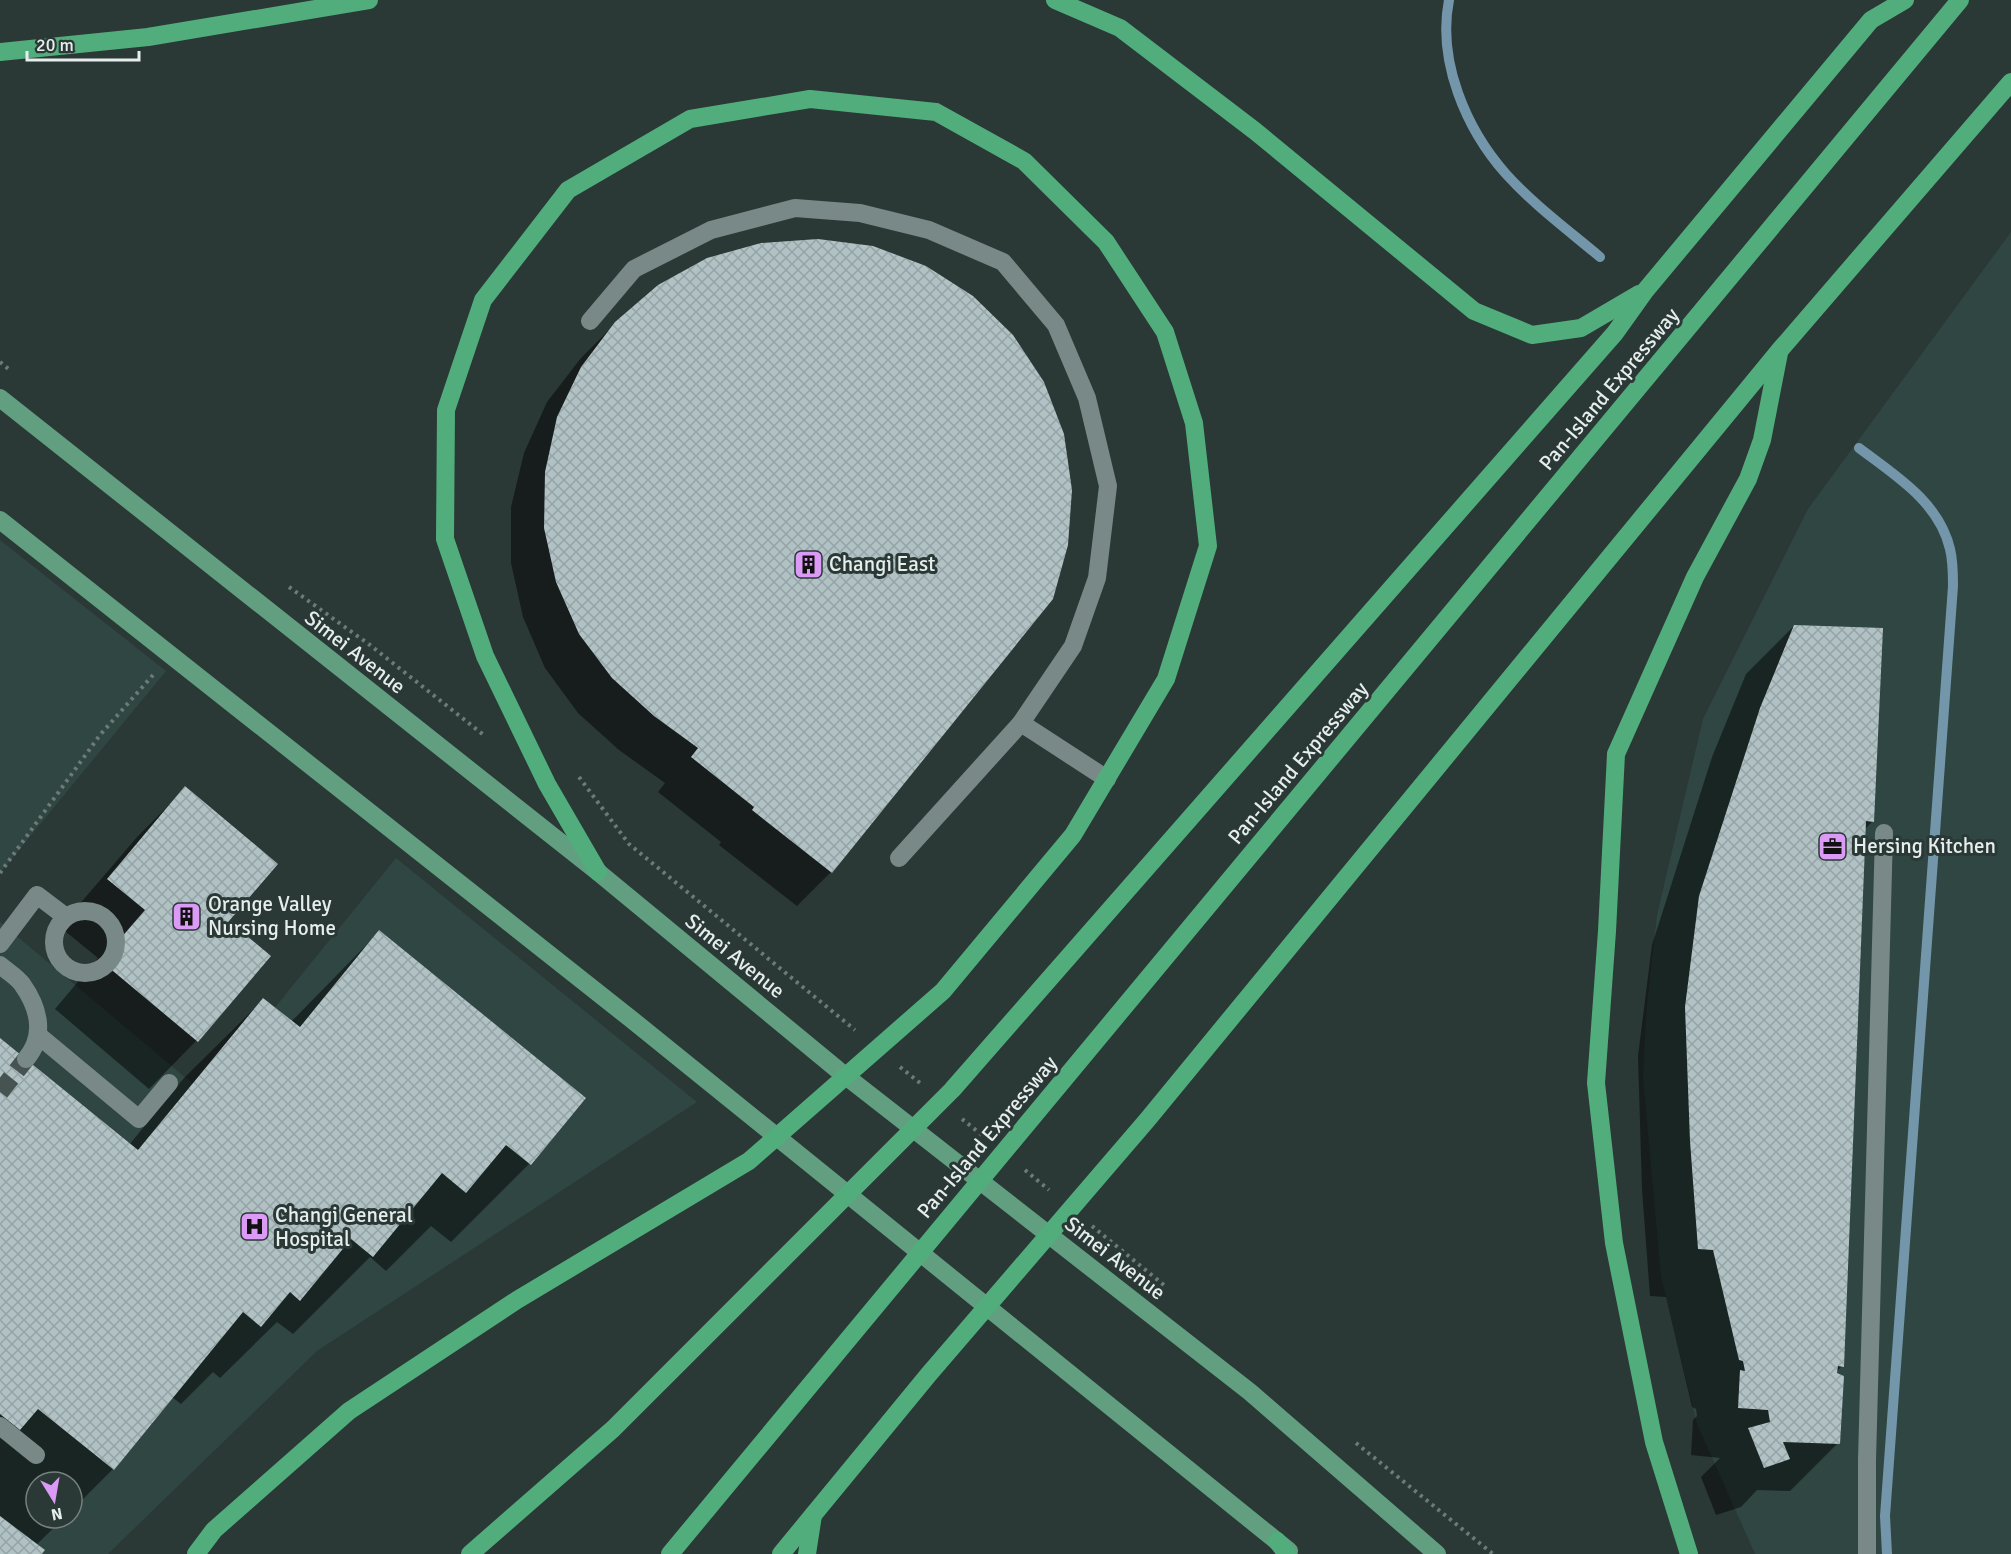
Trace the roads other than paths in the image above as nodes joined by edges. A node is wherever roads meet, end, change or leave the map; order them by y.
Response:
1 (369, 0) edge
2 (1055, 0) edge
3 (1905, 0) edge
4 (1960, 0) edge
5 (0, 52) edge
6 (2011, 82) edge
7 (1645, 291) junction
8 (590, 321) dead end
9 (1779, 351) junction
10 (0, 399) edge
11 (0, 520) edge
12 (1021, 723) junction
13 (1107, 778) junction
14 (1884, 833) dead end
15 (898, 858) dead end
16 (598, 872) junction
17 (66, 917) dead end
18 (0, 944) edge
19 (0, 965) edge
20 (38, 1035) junction
21 (26, 1059) tunnel mouth
22 (169, 1083) dead end
23 (0, 1426) edge
24 (36, 1455) dead end
25 (813, 1513) junction
26 (1282, 1547) edge
27 (196, 1554) edge
28 (470, 1554) edge
29 (670, 1554) edge
30 (780, 1554) edge
31 (807, 1554) edge
32 (1293, 1554) edge
33 (1437, 1554) edge
34 (1689, 1554) edge
35 (1867, 1554) edge

1 - 5 highway
2 - 7 highway
3 - 7 highway
4 - 29 highway, Pan-Island Expressway
6 - 9 highway
7 - 28 highway
8 - 12 street
9 - 25 highway
9 - 34 highway
10 - 16 main road, Simei Avenue
11 - 26 main road
12 - 13 street
12 - 15 street
13 - 16 highway
13 - 27 highway
14 - 35 street
16 - 33 main road, Simei Avenue
17 - 18 street
19 - 20 street
20 - 21 street
20 - 22 street
23 - 24 street
25 - 30 highway
25 - 31 highway
26 - 32 main road

